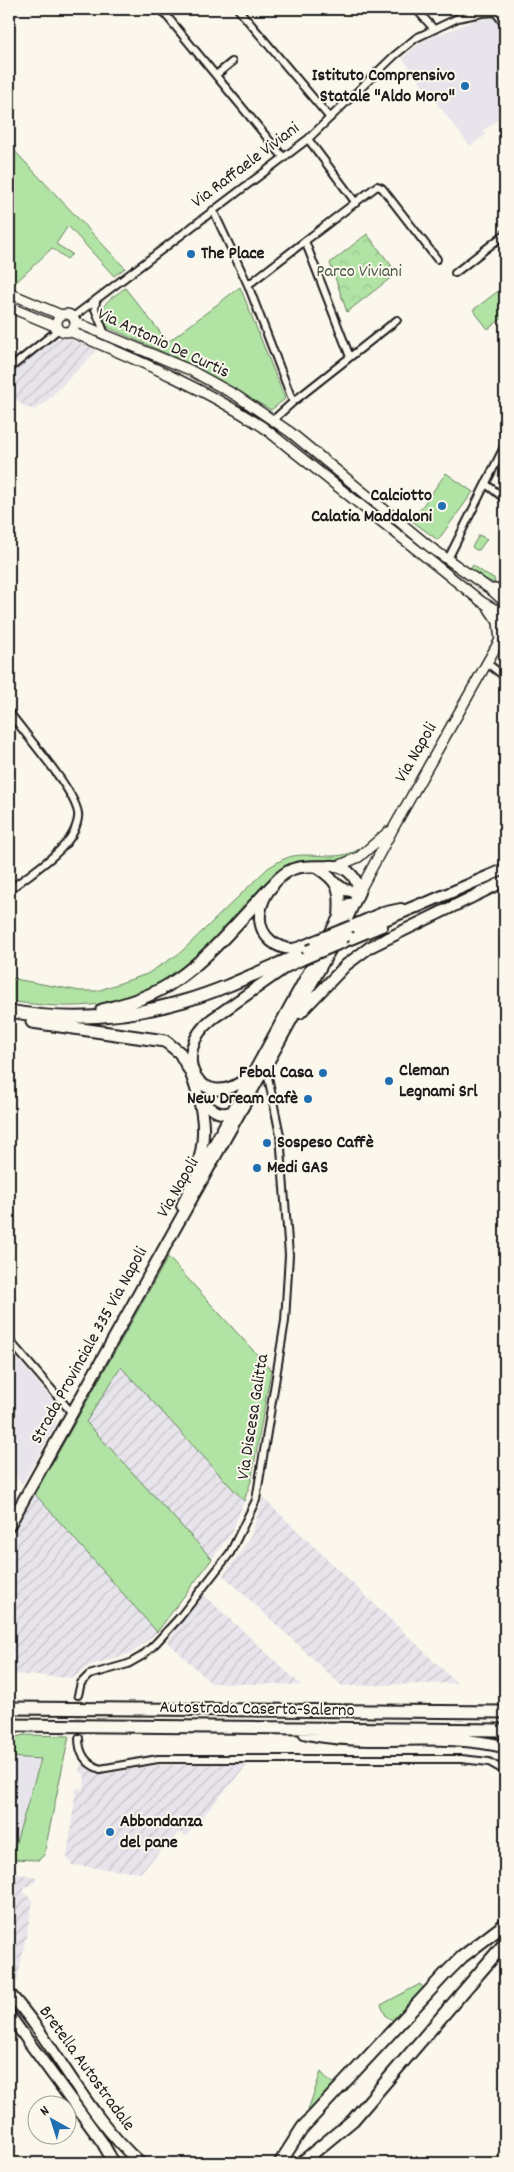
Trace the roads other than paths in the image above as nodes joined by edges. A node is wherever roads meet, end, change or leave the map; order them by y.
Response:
1 (161, 9) edge
2 (238, 9) edge
3 (416, 9) edge
4 (470, 9) edge
5 (497, 10) edge
6 (458, 18) junction
7 (505, 25) edge
8 (433, 28) junction
9 (232, 62) dead end
10 (216, 75) junction
11 (330, 118) junction
12 (308, 139) junction
13 (284, 158) junction
14 (356, 203) junction
15 (213, 210) junction
16 (505, 234) edge
17 (305, 241) junction
18 (437, 259) dead end
19 (455, 273) dead end
20 (248, 285) junction
21 (9, 293) edge
22 (96, 301) junction
23 (9, 307) edge
24 (61, 315) junction
25 (74, 320) junction
26 (397, 320) dead end
27 (58, 328) junction
28 (69, 331) junction
29 (106, 335) junction
30 (350, 357) junction
31 (9, 369) edge
32 (293, 402) junction
33 (273, 420) junction
34 (505, 445) edge
35 (332, 468) junction
36 (325, 477) junction
37 (486, 484) junction
38 (505, 499) edge
39 (448, 559) junction
40 (490, 589) junction
41 (505, 589) edge
42 (482, 602) junction
43 (505, 602) edge
44 (505, 615) edge
45 (505, 631) edge
46 (500, 641) junction
47 (487, 663) junction
48 (505, 676) edge
49 (9, 712) edge
50 (394, 827) junction
51 (338, 866) junction
52 (316, 867) junction
53 (505, 869) edge
54 (505, 881) edge
55 (338, 885) junction
56 (272, 886) junction
57 (9, 890) edge
58 (359, 892) junction
59 (422, 904) joint
60 (339, 917) junction
61 (347, 935) junction
62 (306, 955) junction
63 (9, 1011) edge
64 (22, 1014) junction
65 (9, 1016) edge
66 (288, 1026) junction
67 (277, 1046) junction
68 (266, 1066) junction
69 (189, 1069) joint
70 (251, 1075) junction
71 (201, 1101) junction
72 (230, 1113) junction
73 (188, 1192) junction
74 (171, 1235) junction
75 (9, 1340) edge
76 (72, 1413) junction
77 (9, 1526) edge
78 (78, 1695) tunnel mouth
79 (9, 1708) edge
80 (505, 1708) edge
81 (485, 1712) junction
82 (505, 1712) edge
83 (9, 1725) edge
84 (284, 1728) junction
85 (505, 1730) edge
86 (79, 1738) tunnel mouth
87 (505, 1747) edge
88 (505, 1771) edge
89 (505, 1924) edge
90 (505, 1943) edge
91 (9, 1993) edge
92 (9, 2015) edge
93 (114, 2163) edge
94 (140, 2163) edge
95 (280, 2163) edge
96 (301, 2163) edge

1 - 10 street
2 - 11 street
3 - 8 street
4 - 6 street, Via Raffaele Viviani
5 - 6 street, Via Raffaele Viviani
5 - 7 street
6 - 8 street, Via Raffaele Viviani
8 - 11 street, Via Raffaele Viviani
9 - 10 street
10 - 13 street
11 - 12 street, Via Raffaele Viviani
12 - 13 street, Via Raffaele Viviani
12 - 14 street
13 - 15 street, Via Raffaele Viviani
14 - 17 street
14 - 18 street
15 - 20 street
15 - 22 street, Via Raffaele Viviani
16 - 19 street
17 - 20 street
17 - 30 street
20 - 32 street
21 - 24 street, Via Antonio De Curtis
22 - 25 street, Via Raffaele Viviani
22 - 29 street
23 - 27 street, Via Antonio De Curtis
24 - 25 street, Via Antonio De Curtis
24 - 27 street
25 - 28 street, Via Antonio De Curtis
25 - 29 street, Via Antonio De Curtis
26 - 30 street
27 - 28 street, Via Antonio De Curtis
27 - 31 street
28 - 36 street, Via Antonio De Curtis
29 - 33 street, Via Antonio De Curtis
30 - 32 street
32 - 33 street
33 - 35 street, Via Antonio De Curtis
34 - 37 street
35 - 36 street
35 - 39 street, Via Antonio De Curtis
36 - 42 street, Via Antonio De Curtis
37 - 38 street
37 - 39 street
39 - 40 street, Via Antonio De Curtis
40 - 41 street
40 - 43 street, Via Antonio De Curtis
42 - 44 street, Via Antonio De Curtis
42 - 46 street, Via Antonio De Curtis
45 - 46 street, Via Napoli
46 - 47 street, Via Napoli
47 - 48 street
47 - 50 street, Via Napoli
49 - 57 street
50 - 51 street
50 - 58 street, Via Napoli
51 - 52 main road
51 - 58 main road
52 - 55 main road
52 - 56 main road
53 - 59 main road
54 - 66 main road
55 - 58 main road
55 - 60 main road
56 - 61 main road, bridge
56 - 64 highway
58 - 60 main road, Via Napoli
58 - 66 main road, Via Napoli
59 - 61 highway
60 - 70 main road, Via Napoli
61 - 62 highway, bridge
62 - 64 highway
62 - 70 main road
63 - 64 highway
65 - 69 highway
66 - 67 main road, Via Napoli
67 - 68 main road, Via Napoli
67 - 72 main road
68 - 74 main road, Via Napoli
68 - 78 street, Via Discesa Galitta
69 - 71 main road
70 - 72 main road, Via Napoli
71 - 72 main road
71 - 73 main road
72 - 73 main road, Via Napoli
73 - 74 main road, Via Napoli
74 - 76 main road, Strada Provinciale 335 Via Napoli
75 - 76 street
76 - 77 main road, Strada Provinciale 335 Via Napoli
79 - 81 highway, Autostrada Caserta-Salerno
80 - 81 highway
81 - 82 highway, Autostrada Caserta-Salerno
83 - 84 highway, Autostrada Caserta-Salerno
84 - 85 highway, Autostrada Caserta-Salerno
84 - 87 highway
86 - 88 street
89 - 95 highway
90 - 96 highway
91 - 94 main road, Bretella Autostradale
92 - 93 main road, Bretella Autostradale

